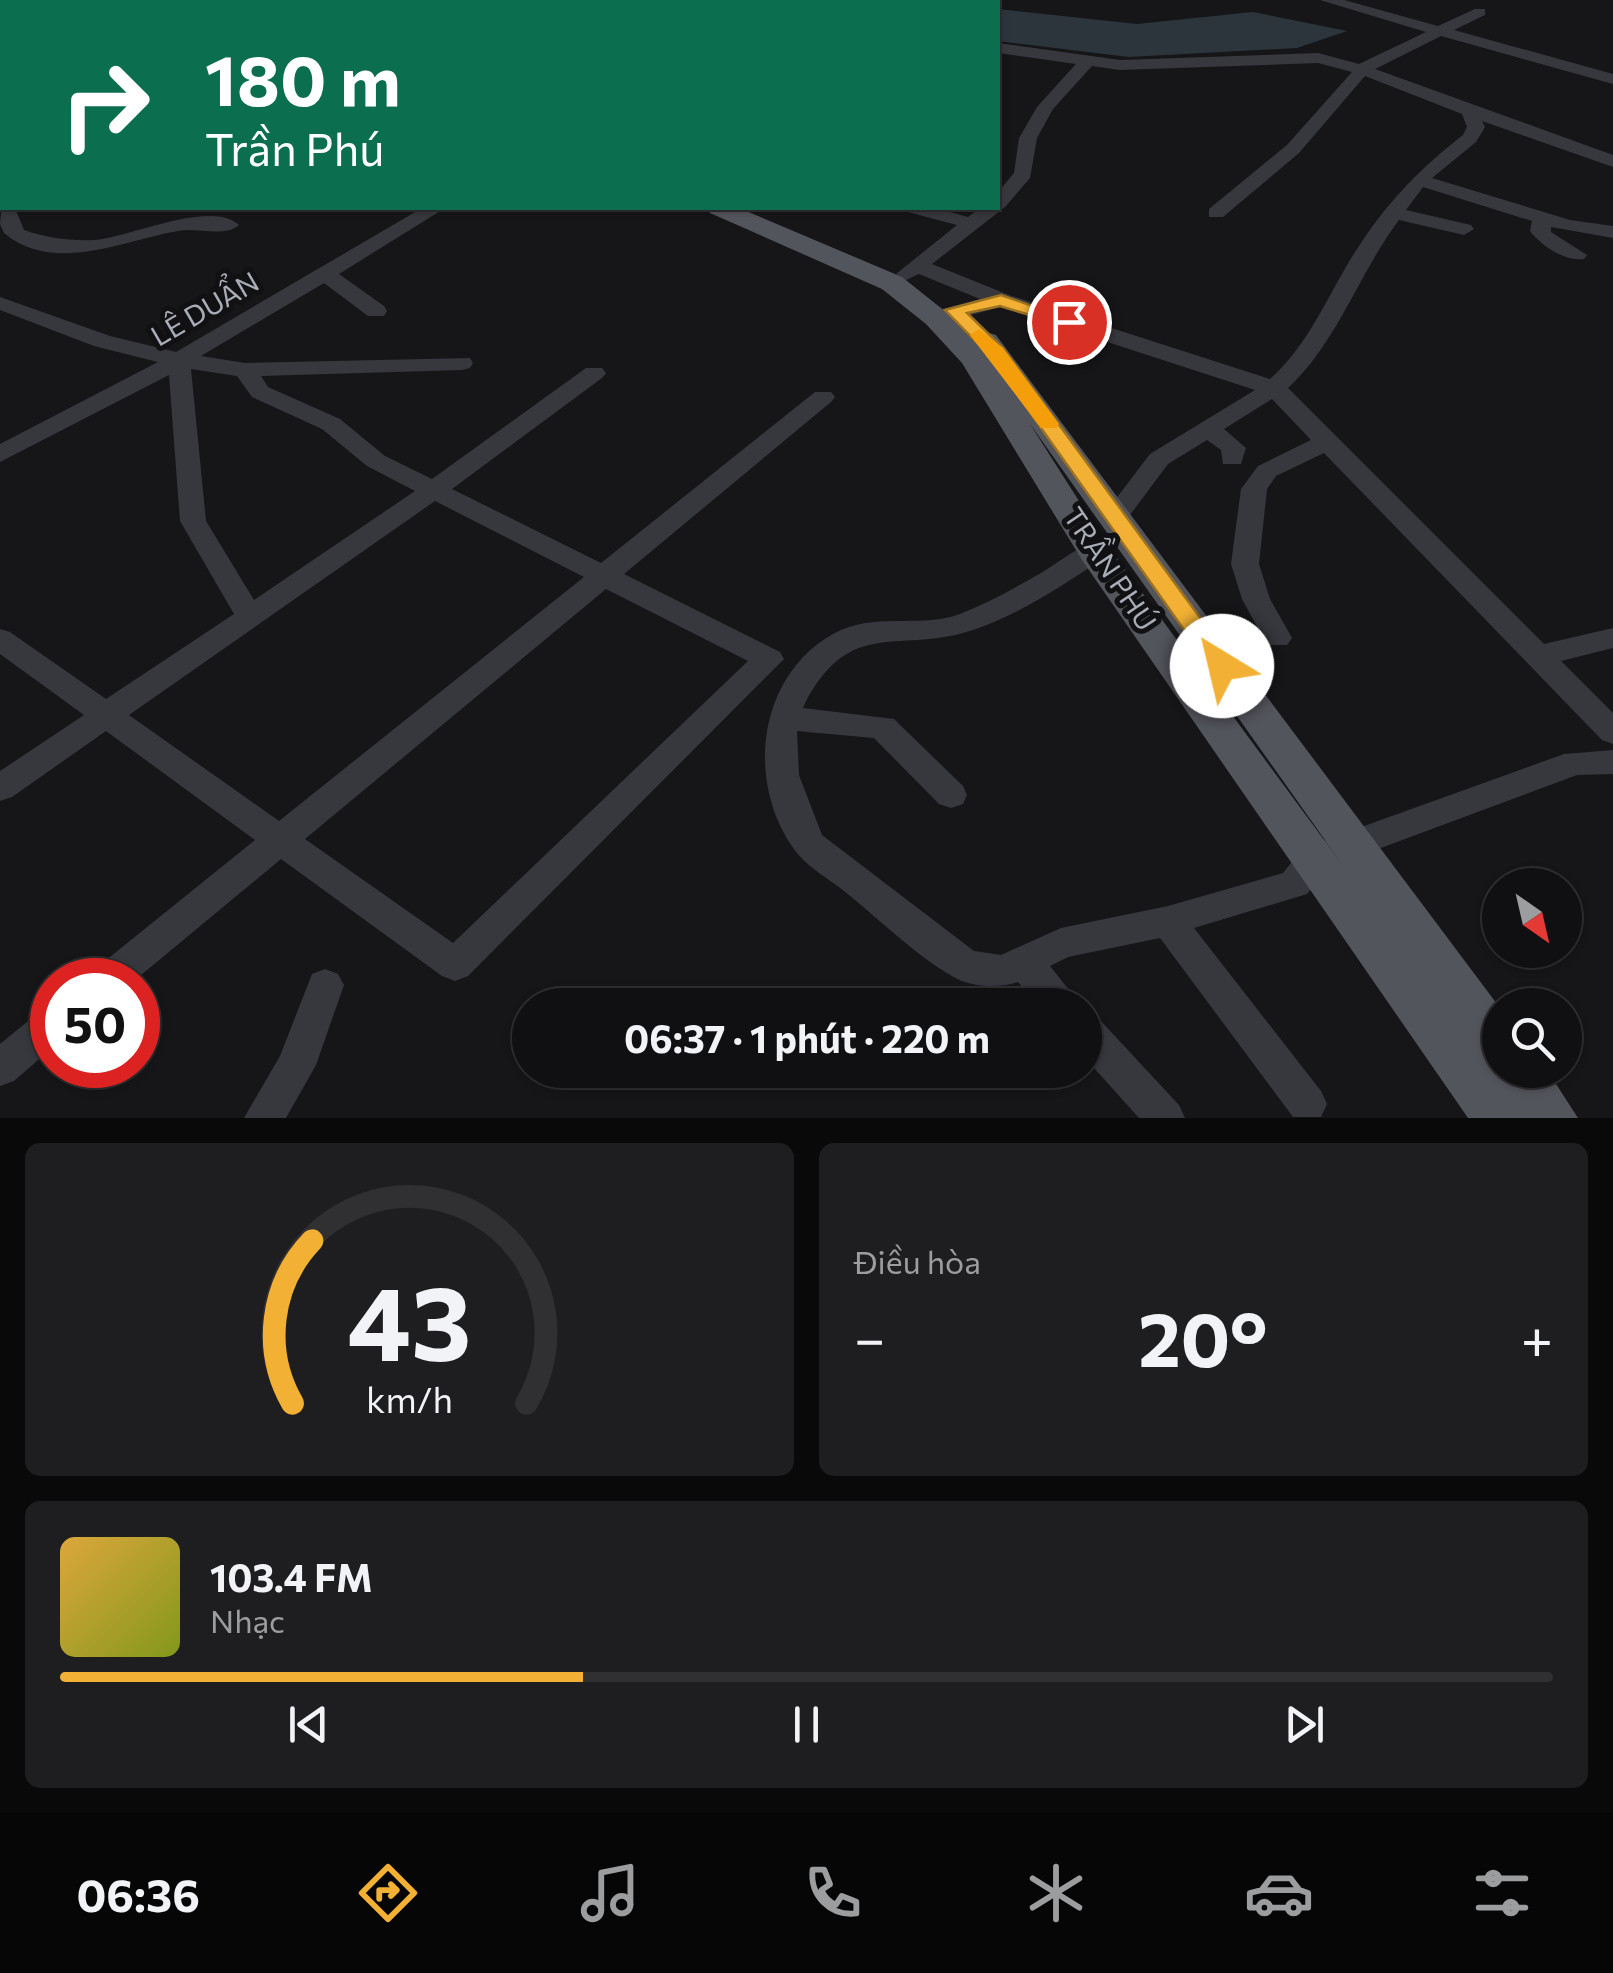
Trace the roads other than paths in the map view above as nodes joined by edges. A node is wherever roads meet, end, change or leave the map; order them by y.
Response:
1 (1327, 0) edge
2 (1480, 12) dead end
3 (1444, 30) junction
4 (1000, 48) edge
5 (1086, 63) junction
6 (1361, 70) junction
7 (1613, 79) edge
8 (1469, 112) junction
9 (1613, 162) edge
10 (1419, 180) junction
11 (1000, 200) edge
12 (6, 210) edge
13 (432, 210) edge
14 (724, 210) edge
15 (761, 210) edge
16 (922, 210) edge
17 (988, 210) edge
18 (1216, 213) dead end
19 (1396, 213) junction
20 (1543, 221) junction
21 (970, 223) junction
22 (229, 225) dead end
23 (1464, 230) dead end
24 (1612, 232) edge
25 (1578, 255) dead end
26 (324, 273) junction
27 (904, 274) junction
28 (1001, 300) junction
29 (0, 302) edge
30 (376, 311) dead end
31 (945, 314) junction
32 (179, 360) junction
33 (462, 363) dead end
34 (245, 370) junction
35 (594, 373) dead end
36 (1274, 388) junction
37 (824, 397) dead end
38 (1208, 429) junction
39 (1328, 442) junction
40 (0, 454) edge
41 (1232, 459) dead end
42 (434, 490) junction
43 (1115, 517) junction
44 (1094, 552) junction
45 (604, 576) junction
46 (250, 617) junction
47 (1277, 638) dead end
48 (1613, 638) edge
49 (0, 639) edge
50 (1540, 656) junction
51 (106, 716) junction
52 (785, 718) junction
53 (1613, 732) edge
54 (1613, 762) edge
55 (0, 788) edge
56 (951, 795) dead end
57 (278, 841) junction
58 (1351, 846) junction
59 (1316, 858) junction
60 (1168, 921) junction
61 (135, 958) edge
62 (1023, 962) junction
63 (326, 985) dead end
64 (1047, 988) edge
65 (1482, 1024) edge
66 (30, 1043) edge
67 (1102, 1049) edge
68 (0, 1068) edge
69 (1530, 1088) edge
70 (1307, 1104) dead end
71 (264, 1118) edge
72 (1165, 1118) edge
73 (1498, 1118) edge
74 (1552, 1118) edge

1 - 3 street
2 - 3 street
3 - 6 street
3 - 7 street
4 - 5 street
5 - 6 street
5 - 11 street
6 - 8 street
6 - 18 street
8 - 9 street
8 - 10 street
10 - 19 street
10 - 20 street
12 - 22 street
13 - 26 street, LÊ DUẨN
14 - 27 main road, TRẦN PHÚ
15 - 27 main road, TRẦN PHÚ
16 - 21 street
17 - 21 street
19 - 23 street
19 - 36 street
20 - 24 street
20 - 25 street
21 - 27 street
26 - 30 street
26 - 32 street, LÊ DUẨN
27 - 28 street, TRẦN PHÚ
27 - 31 main road, TRẦN PHÚ
28 - 31 street
28 - 36 street, TRẦN PHÚ
29 - 32 street
31 - 43 main road, TRẦN PHÚ
31 - 44 main road, TRẦN PHÚ
32 - 34 street
32 - 40 street, LÊ DUẨN
32 - 46 street
33 - 34 street
34 - 42 street
35 - 42 street
36 - 38 street
36 - 39 street, TRẦN PHÚ
37 - 45 street
38 - 41 street
38 - 43 street
39 - 47 street
39 - 50 street, TRẦN PHÚ
42 - 45 street
42 - 46 street
43 - 58 main road, TRẦN PHÚ
44 - 52 street
44 - 59 main road, TRẦN PHÚ
45 - 57 street
45 - 57 street
46 - 51 street
48 - 50 street
49 - 51 street
50 - 53 street, TRẦN PHÚ
51 - 55 street
51 - 57 street
52 - 56 street
52 - 62 street
54 - 58 street
57 - 61 street
58 - 59 street
58 - 65 main road, TRẦN PHÚ
59 - 60 street
59 - 73 main road, TRẦN PHÚ
60 - 62 street
60 - 70 street
62 - 64 street
63 - 71 street
66 - 68 street
67 - 72 street
69 - 74 main road

